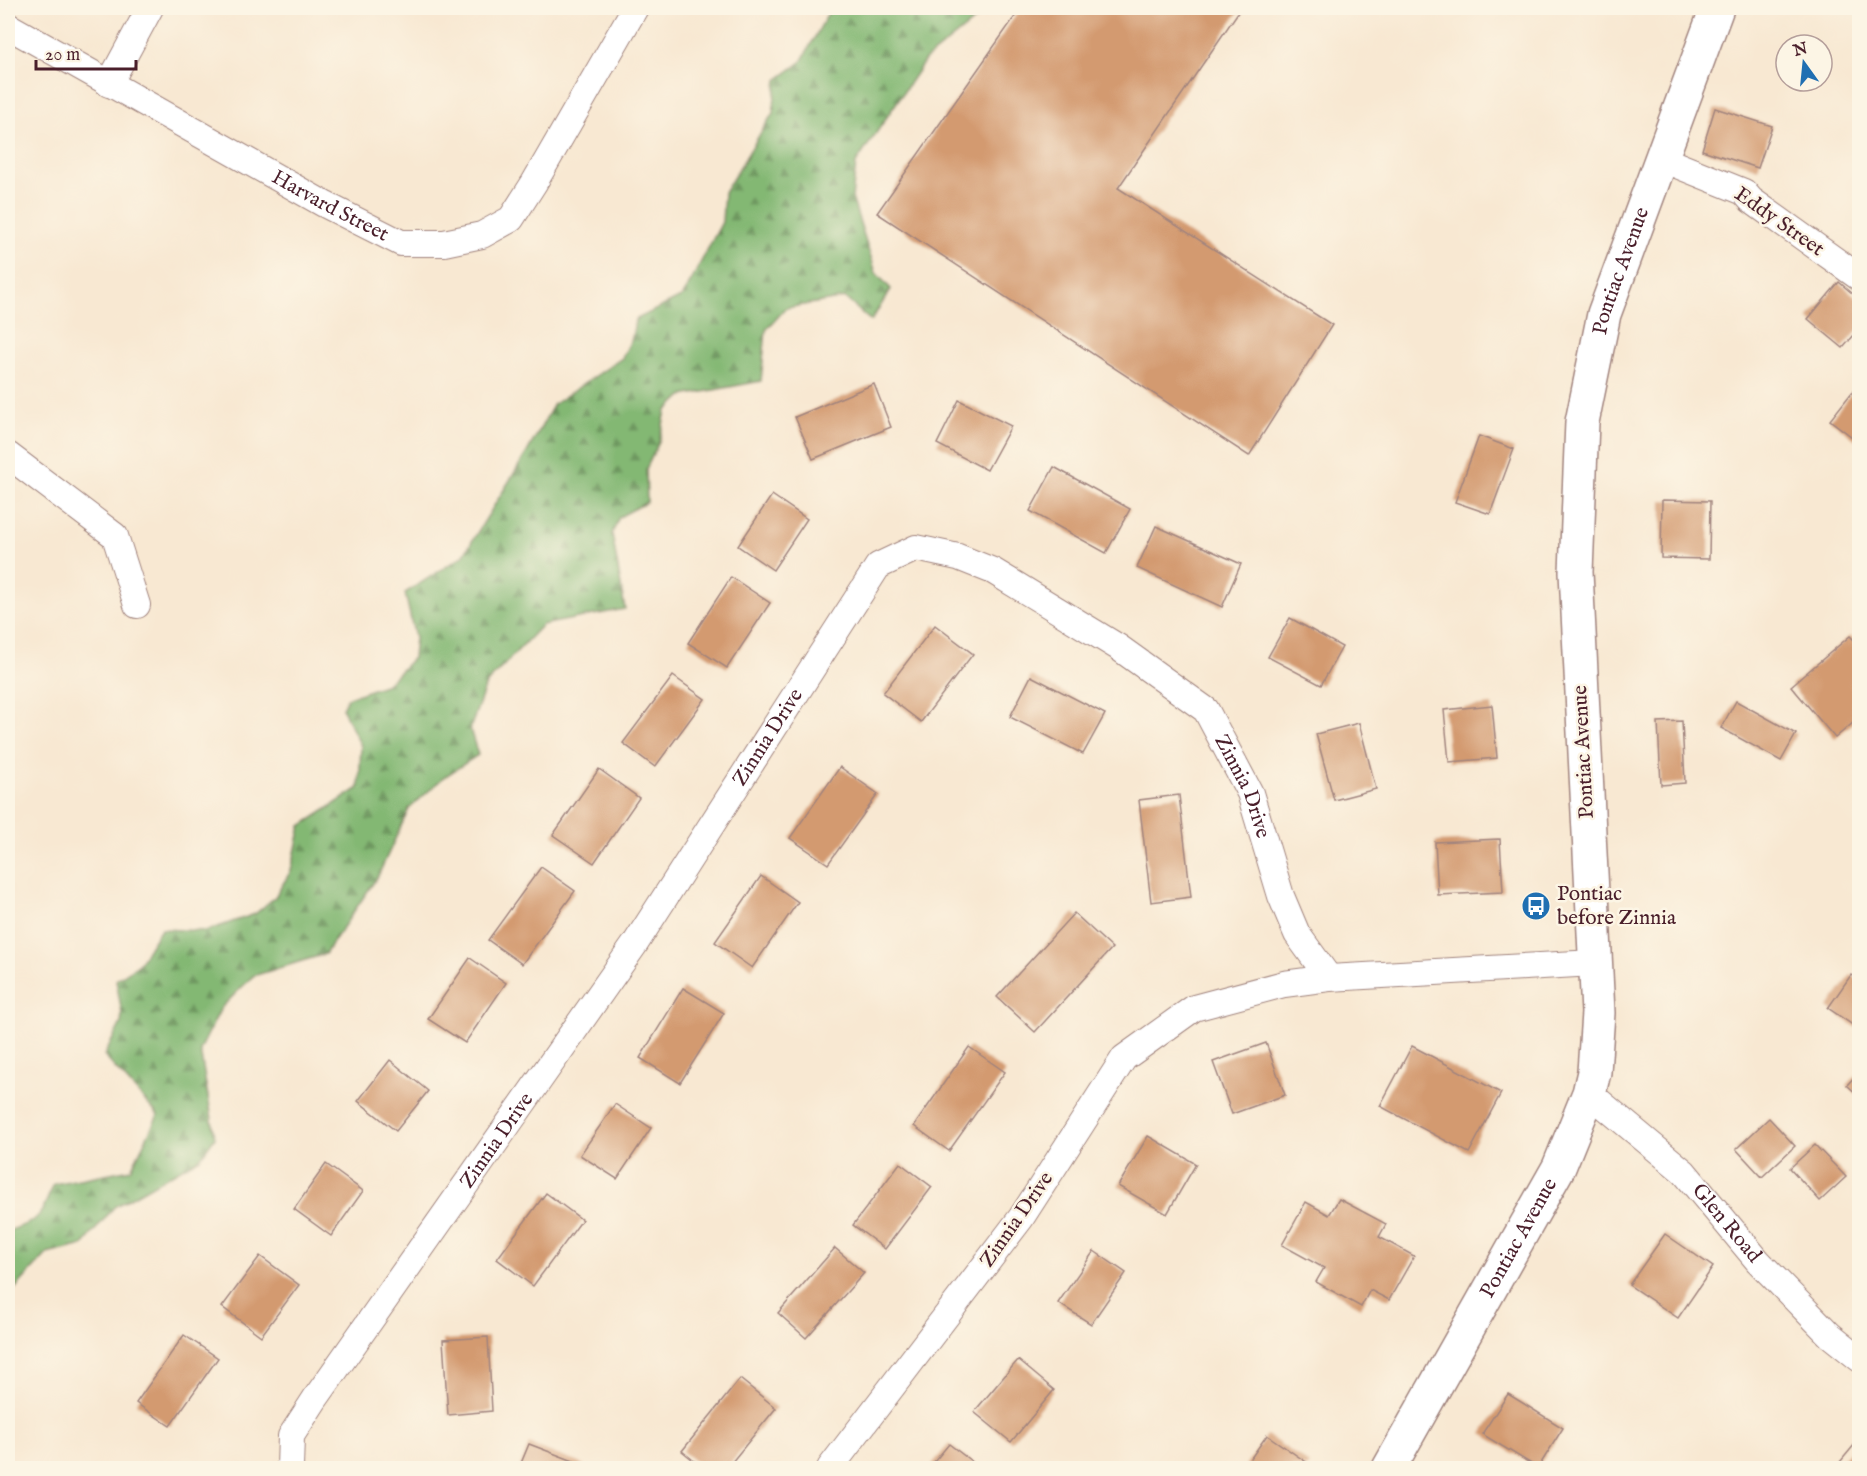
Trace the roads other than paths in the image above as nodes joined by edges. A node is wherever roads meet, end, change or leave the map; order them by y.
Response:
1 (150, 8) edge
2 (635, 8) edge
3 (1717, 8) edge
4 (8, 26) edge
5 (109, 84) junction
6 (1662, 159) junction
7 (1860, 278) edge
8 (8, 455) edge
9 (137, 605) dead end
10 (1594, 963) junction
11 (1329, 978) junction
12 (1589, 1093) junction
13 (1860, 1359) edge
14 (290, 1468) edge
15 (830, 1468) edge
16 (1389, 1468) edge

1 - 5 street
2 - 5 street, Harvard Street
3 - 6 main road, Pontiac Avenue
4 - 5 street, Harvard Street
6 - 7 street, Eddy Street
6 - 10 main road, Pontiac Avenue
8 - 9 street
10 - 11 street, Zinnia Drive
10 - 12 main road, Pontiac Avenue
11 - 14 street, Zinnia Drive
11 - 15 street, Zinnia Drive
12 - 13 street, Glen Road
12 - 16 main road, Pontiac Avenue

